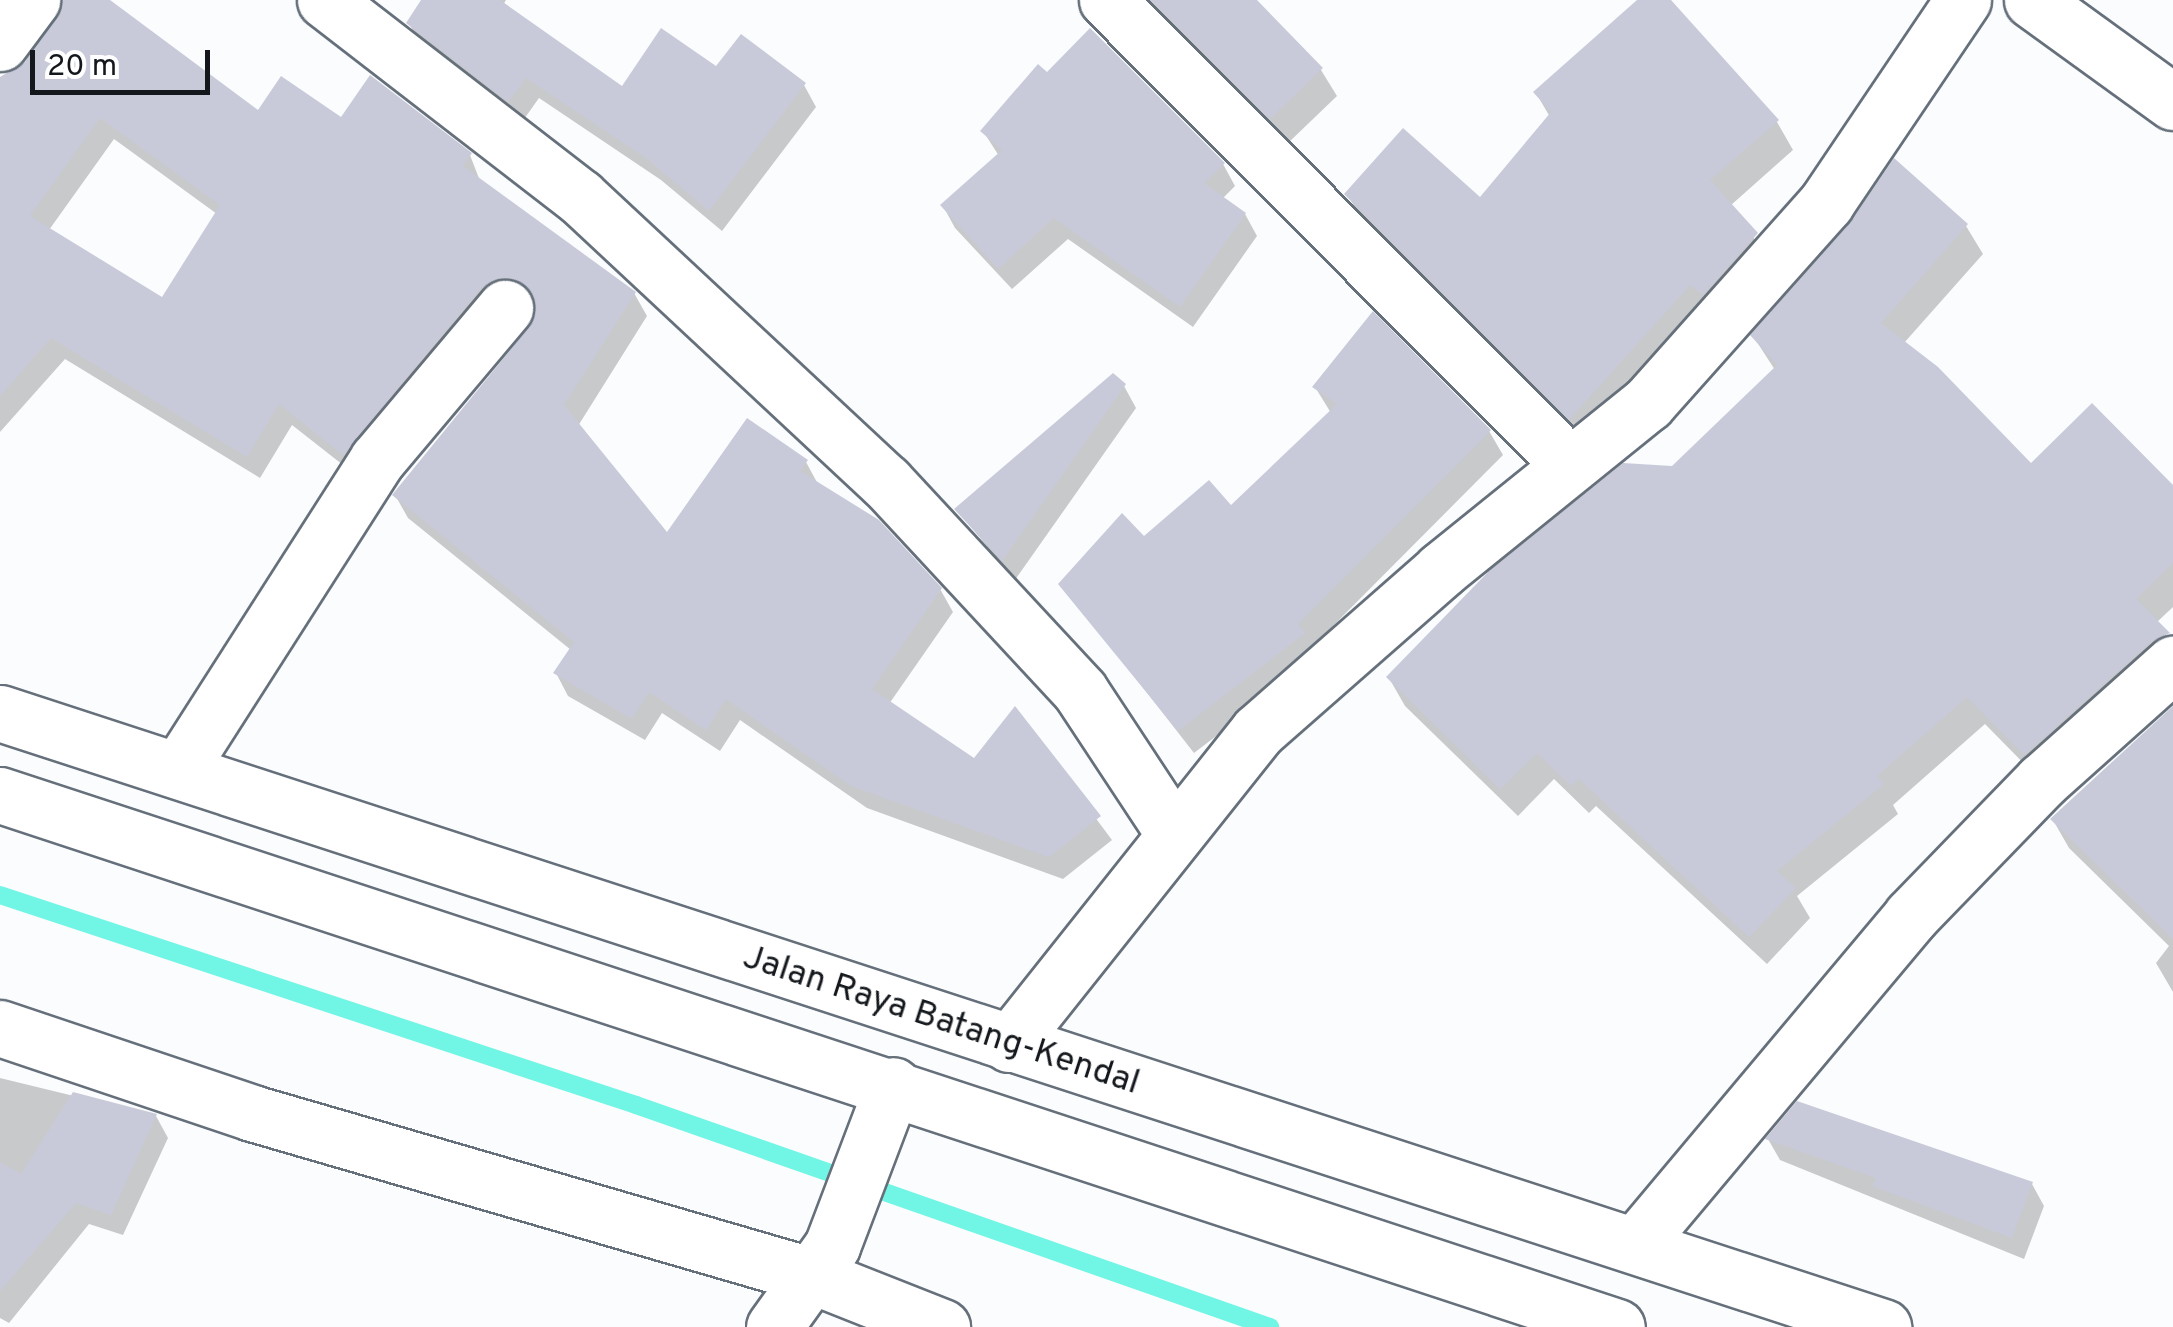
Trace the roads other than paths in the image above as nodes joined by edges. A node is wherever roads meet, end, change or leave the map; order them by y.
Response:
1 (32, 0) edge
2 (325, 0) edge
3 (1107, 0) edge
4 (1963, 0) edge
5 (2032, 0) edge
6 (0, 43) edge
7 (2173, 102) edge
8 (505, 308) dead end
9 (1568, 464) junction
10 (2173, 664) edge
11 (0, 713) edge
12 (180, 768) junction
13 (0, 795) edge
14 (1173, 832) junction
15 (0, 1028) edge
16 (1008, 1044) junction
17 (893, 1085) junction
18 (1636, 1244) junction
19 (822, 1261) junction
20 (774, 1327) edge
21 (942, 1327) edge
22 (1617, 1327) edge
23 (1884, 1327) edge

1 - 6 main road
2 - 14 main road
3 - 9 main road
4 - 9 main road
5 - 7 main road
8 - 12 main road
9 - 14 main road
10 - 18 main road
11 - 12 main road, Jalan Raya Batang-Kendal
12 - 16 main road, Jalan Raya Batang-Kendal
13 - 17 main road
14 - 16 main road
15 - 19 main road
16 - 18 main road, Jalan Raya Batang-Kendal
17 - 19 main road
17 - 22 main road
18 - 23 main road, Jalan Raya Batang-Kendal
19 - 20 main road
19 - 21 main road

